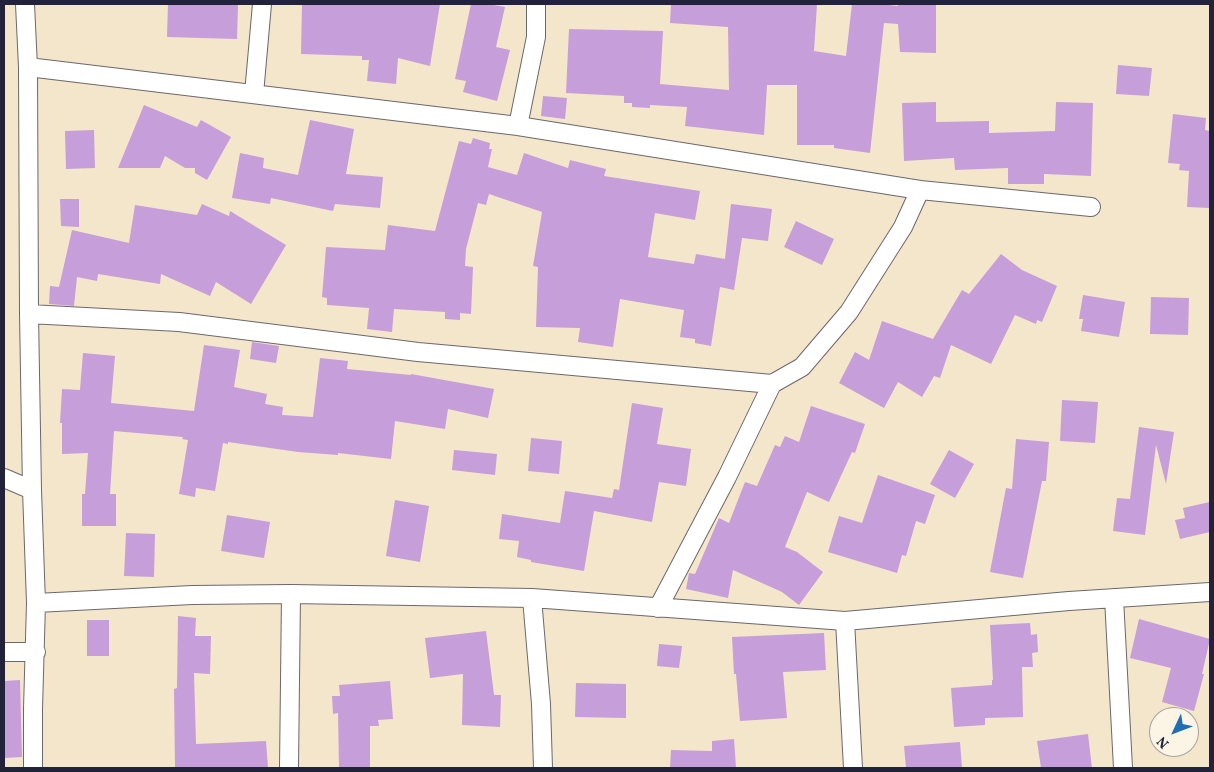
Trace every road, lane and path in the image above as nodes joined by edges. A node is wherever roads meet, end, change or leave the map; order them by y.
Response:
1 (25, 4) edge
2 (262, 4) edge
3 (536, 4) edge
4 (28, 67) junction
5 (254, 94) junction
6 (518, 126) junction
7 (920, 190) junction
8 (1091, 207) dead end
9 (29, 314) junction
10 (772, 384) junction
11 (4, 478) edge
12 (32, 490) junction
13 (1210, 592) edge
14 (290, 594) junction
15 (532, 598) junction
16 (1114, 598) junction
17 (36, 603) junction
18 (658, 608) junction
19 (845, 621) junction
20 (4, 652) edge
21 (36, 652) junction
22 (34, 768) edge
23 (289, 768) edge
24 (543, 768) edge
25 (852, 768) edge
26 (1123, 768) edge

1 - 4 street
2 - 5 street
3 - 6 street
4 - 5 street
4 - 9 street
5 - 6 street
6 - 7 street
7 - 8 street
7 - 10 street
9 - 10 street
9 - 12 street
10 - 18 street
11 - 12 street
12 - 17 street
13 - 16 street
14 - 15 street
14 - 17 street
14 - 23 street
15 - 18 street
15 - 24 street
16 - 19 street
16 - 26 street
17 - 21 street
18 - 19 street
19 - 25 street
20 - 21 street
21 - 22 street

